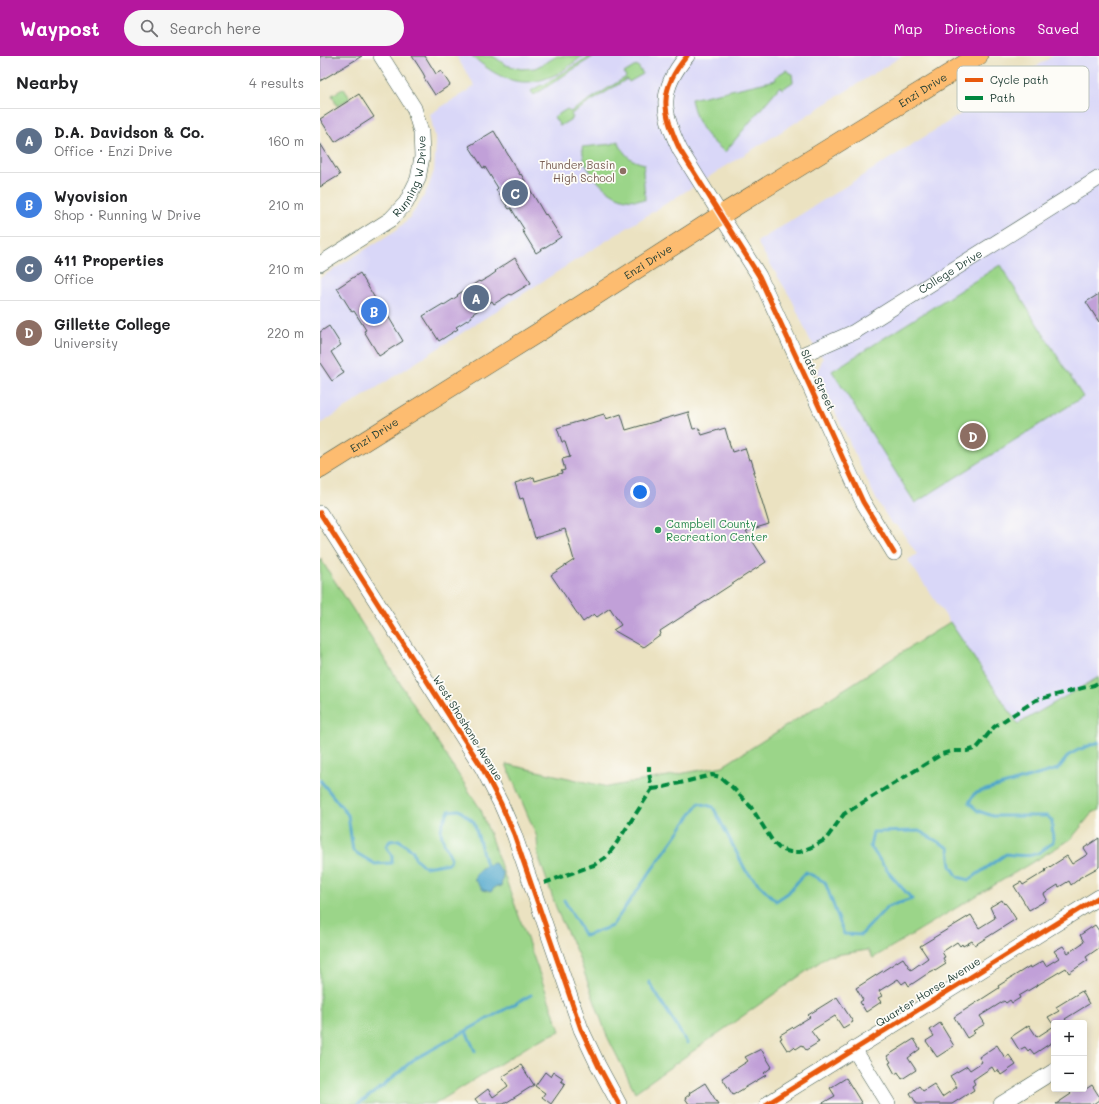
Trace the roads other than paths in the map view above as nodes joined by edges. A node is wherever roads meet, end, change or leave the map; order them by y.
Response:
1 (381, 56) edge
2 (686, 56) edge
3 (978, 56) edge
4 (962, 66) edge
5 (957, 69) edge
6 (1099, 178) edge
7 (721, 215) junction
8 (320, 264) edge
9 (796, 357) junction
10 (320, 470) edge
11 (320, 513) edge
12 (894, 553) dead end
13 (1099, 897) edge
14 (854, 1049) junction
15 (1051, 1073) edge
16 (619, 1104) edge
17 (767, 1104) edge
18 (888, 1104) edge
19 (1001, 1104) edge

1 - 8 street, Running W Drive
2 - 7 street, Slate Street
3 - 4 main road, Enzi Drive
5 - 7 main road, Enzi Drive
6 - 9 street, College Drive
7 - 9 street, Slate Street
7 - 10 main road, Enzi Drive
9 - 12 street, Slate Street
11 - 16 street, West Shoshone Avenue
13 - 14 street, Quarter Horse Avenue
14 - 17 street, Quarter Horse Avenue
14 - 18 street
15 - 19 street

